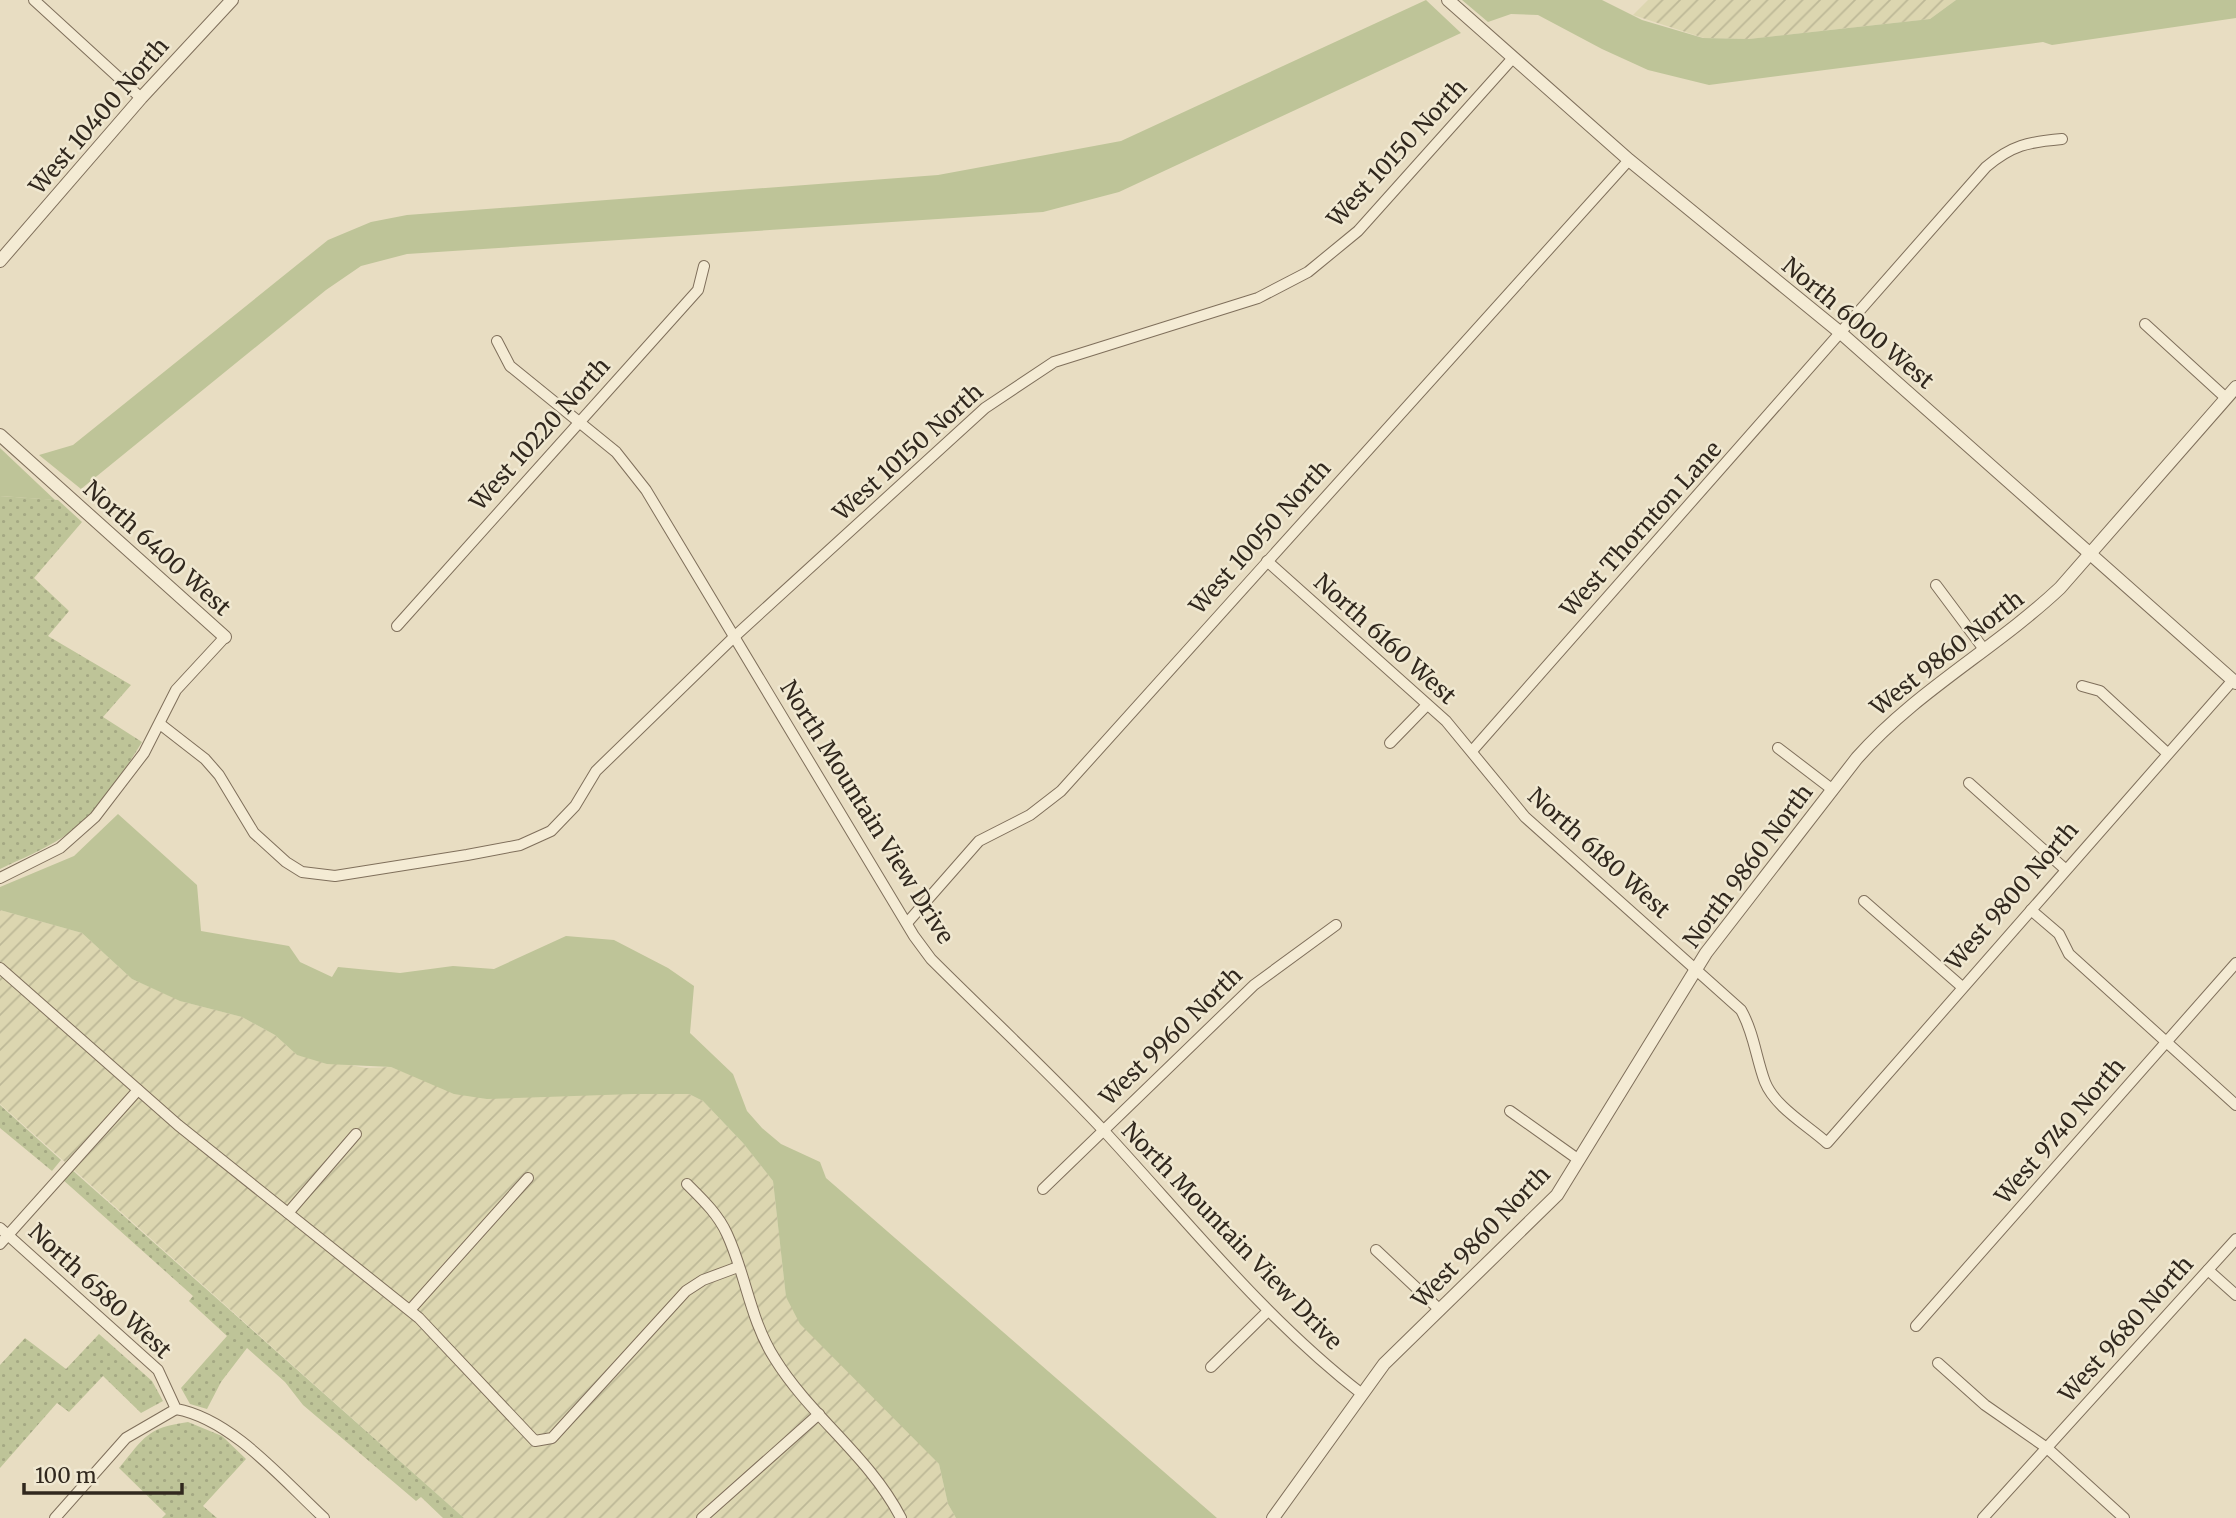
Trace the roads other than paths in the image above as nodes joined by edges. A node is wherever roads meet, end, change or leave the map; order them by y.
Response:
1 (34, 0) edge
2 (232, 0) edge
3 (1448, 0) edge
4 (1512, 59) junction
5 (141, 98) junction
6 (2062, 139) dead end
7 (1629, 160) junction
8 (0, 261) edge
9 (704, 266) dead end
10 (2145, 324) dead end
11 (1842, 334) junction
12 (497, 341) dead end
13 (2236, 387) edge
14 (2226, 398) junction
15 (578, 422) junction
16 (0, 435) edge
17 (2091, 554) junction
18 (1267, 561) junction
19 (1936, 585) dead end
20 (397, 626) dead end
21 (225, 637) joint
22 (734, 637) junction
23 (1983, 648) junction
24 (2234, 681) edge
25 (2082, 686) dead end
26 (1427, 705) junction
27 (160, 724) junction
28 (1390, 743) dead end
29 (1778, 748) dead end
30 (1472, 751) junction
31 (2166, 752) junction
32 (1969, 783) dead end
33 (1833, 790) junction
34 (2065, 869) junction
35 (0, 878) edge
36 (1864, 901) dead end
37 (2031, 910) junction
38 (907, 923) junction
39 (1336, 925) dead end
40 (2236, 963) edge
41 (0, 968) edge
42 (1696, 968) junction
43 (1961, 986) junction
44 (2166, 1043) junction
45 (138, 1090) junction
46 (2236, 1105) edge
47 (1510, 1111) dead end
48 (1103, 1130) junction
49 (356, 1134) dead end
50 (1826, 1143) joint
51 (1579, 1160) junction
52 (528, 1178) dead end
53 (687, 1184) dead end
54 (1043, 1189) dead end
55 (288, 1213) junction
56 (4, 1232) edge
57 (2236, 1239) edge
58 (0, 1244) edge
59 (1376, 1250) dead end
60 (738, 1267) junction
61 (2208, 1270) junction
62 (2236, 1295) edge
63 (410, 1310) junction
64 (1440, 1310) junction
65 (1268, 1311) junction
66 (1916, 1326) dead end
67 (1938, 1363) dead end
68 (1212, 1367) dead end
69 (1362, 1394) junction
70 (176, 1409) junction
71 (819, 1414) junction
72 (2046, 1448) junction
73 (55, 1518) edge
74 (324, 1518) edge
75 (702, 1518) edge
76 (901, 1518) edge
77 (1273, 1518) edge
78 (1983, 1518) edge
79 (2124, 1518) edge

1 - 5 street
2 - 5 street, West 10400 North
3 - 4 street, North 6000 West
4 - 7 street, North 6000 West
4 - 22 street, West 10150 North
5 - 8 street, West 10400 North
6 - 11 street
7 - 11 street, North 6000 West
7 - 18 street, West 10050 North
9 - 15 street, West 10220 North
10 - 14 street
11 - 17 street, North 6000 West
11 - 30 street, West Thornton Lane
12 - 15 street, North Mountain View Drive
13 - 14 street, West 9860 North
14 - 17 street, West 9860 North
15 - 20 street, West 10220 North
15 - 22 street, North Mountain View Drive
16 - 21 street, North 6400 West
17 - 23 street, West 9860 North
17 - 24 street, North 6000 West
18 - 26 street, North 6160 West
18 - 38 street, West 10050 North
19 - 23 street
21 - 27 street
22 - 27 street, West 10150 North
22 - 38 street, North Mountain View Drive
23 - 33 street, West 9860 North
24 - 31 street, West 9800 North
25 - 31 street
26 - 28 street
26 - 30 street, North 6160 West
27 - 35 street
29 - 33 street
30 - 42 street, North 6180 West
31 - 34 street, West 9800 North
32 - 34 street
33 - 42 street, North 9860 North
34 - 37 street, West 9800 North
36 - 43 street
37 - 43 street, West 9800 North
37 - 44 street
38 - 48 street, North Mountain View Drive
39 - 48 street, West 9960 North
40 - 44 street, West 9740 North
41 - 45 street
42 - 50 street, North 6180 West
42 - 51 street, West 9860 North
43 - 50 street, West 9800 North
44 - 46 street
44 - 66 street, West 9740 North
45 - 55 street
45 - 56 street
47 - 51 street
48 - 54 street, West 9960 North
48 - 65 street, North Mountain View Drive
49 - 55 street
51 - 64 street, West 9860 North
52 - 63 street
53 - 60 street
55 - 63 street
56 - 58 street
56 - 70 street, North 6580 West
57 - 61 street, West 9680 North
59 - 64 street
60 - 63 street
60 - 71 street
61 - 62 street
61 - 72 street, West 9680 North
64 - 69 street, West 9860 North
65 - 68 street
65 - 69 street, North Mountain View Drive
67 - 72 street
69 - 77 street, West 9860 North
70 - 73 street
70 - 74 street
71 - 75 street
71 - 76 street
72 - 78 street, West 9680 North
72 - 79 street

